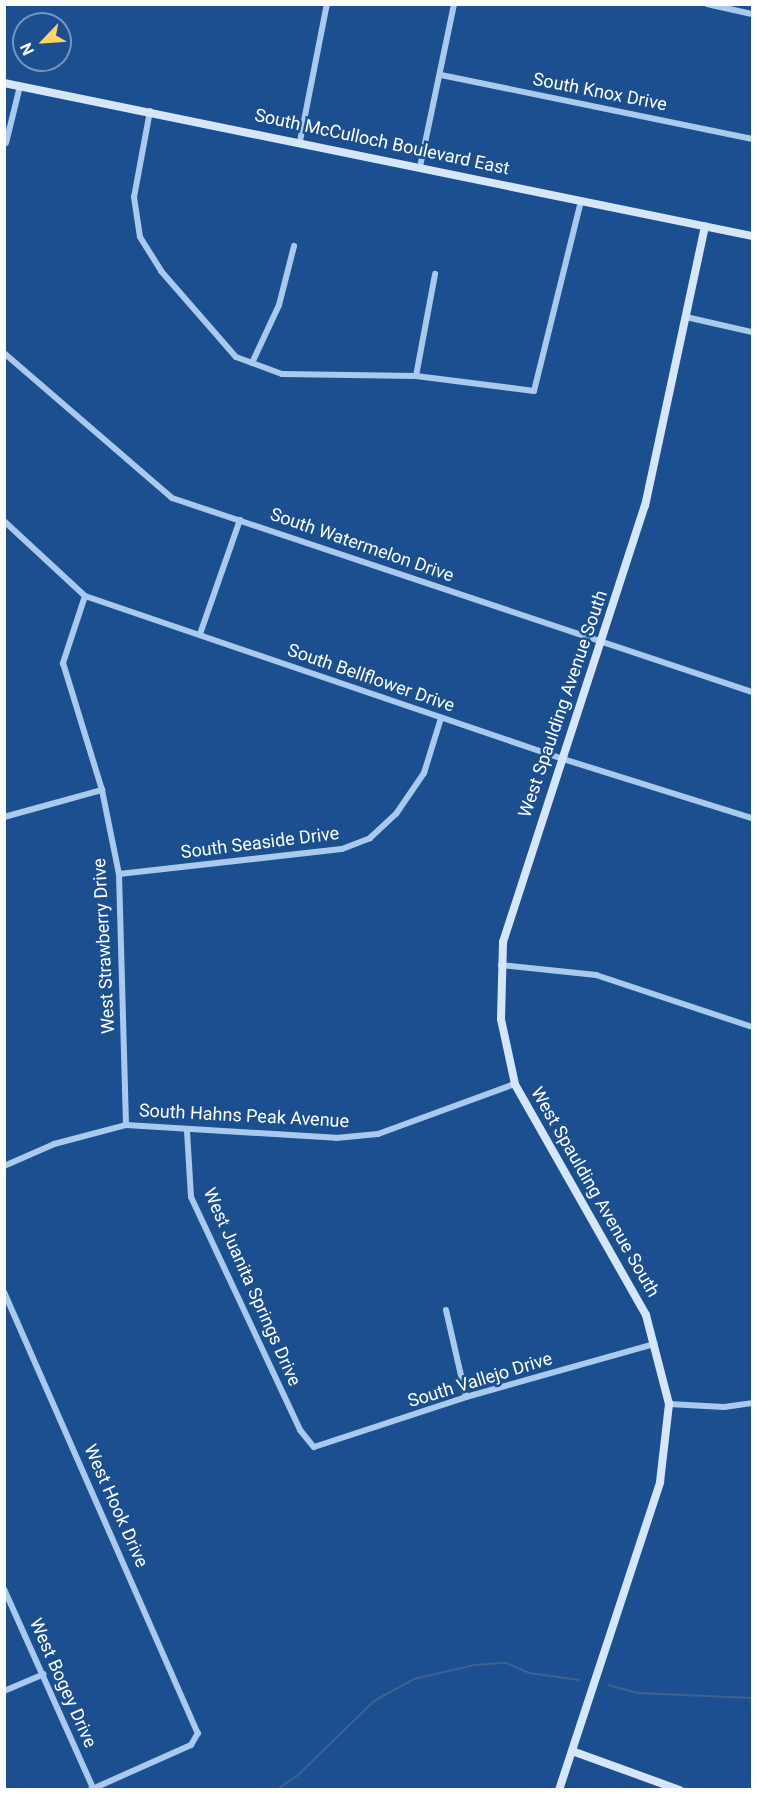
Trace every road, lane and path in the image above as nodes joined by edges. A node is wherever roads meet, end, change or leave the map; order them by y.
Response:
1 (327, 4) edge
2 (454, 4) edge
3 (707, 4) edge
4 (753, 14) edge
5 (441, 75) junction
6 (4, 82) edge
7 (20, 86) junction
8 (150, 111) junction
9 (753, 139) edge
10 (300, 141) junction
11 (6, 143) dead end
12 (420, 167) junction
13 (581, 201) junction
14 (705, 226) junction
15 (753, 236) edge
16 (294, 246) dead end
17 (435, 274) dead end
18 (686, 317) junction
19 (753, 332) edge
20 (4, 353) edge
21 (252, 363) junction
22 (416, 376) junction
23 (240, 520) junction
24 (4, 521) edge
25 (85, 596) junction
26 (200, 634) junction
27 (603, 642) junction
28 (753, 692) edge
29 (441, 718) junction
30 (560, 758) junction
31 (102, 790) junction
32 (4, 817) edge
33 (753, 819) edge
34 (119, 874) junction
35 (501, 965) junction
36 (753, 1027) edge
37 (515, 1084) junction
38 (126, 1125) junction
39 (187, 1131) junction
40 (4, 1166) edge
41 (4, 1292) edge
42 (12, 1308) junction
43 (446, 1310) dead end
44 (4, 1312) edge
45 (657, 1344) junction
46 (466, 1397) junction
47 (753, 1403) edge
48 (669, 1404) junction
49 (314, 1447) joint
50 (4, 1590) edge
51 (44, 1674) junction
52 (4, 1691) edge
53 (572, 1751) junction
54 (91, 1789) edge
55 (559, 1790) edge
56 (680, 1790) edge

1 - 10 street
2 - 5 street
3 - 4 street
5 - 9 street, South Knox Drive
5 - 12 street
6 - 7 street, South McCulloch Boulevard East
7 - 8 street, South McCulloch Boulevard East
7 - 11 street
8 - 10 street, South McCulloch Boulevard East
8 - 21 street
10 - 12 street, South McCulloch Boulevard East
12 - 13 street, South McCulloch Boulevard East
13 - 14 street, South McCulloch Boulevard East
13 - 22 street
14 - 15 street, South McCulloch Boulevard East
14 - 18 street, West Spaulding Avenue South
16 - 21 street
17 - 22 street
18 - 19 street
18 - 27 street, West Spaulding Avenue South
20 - 23 street, South Watermelon Drive
21 - 22 street
23 - 26 street
23 - 27 street, South Watermelon Drive
24 - 25 street, South Bellflower Drive
25 - 26 street, South Bellflower Drive
25 - 31 street, West Strawberry Drive
26 - 29 street, South Bellflower Drive
27 - 28 street, South Watermelon Drive
27 - 30 street, West Spaulding Avenue South
29 - 30 street, South Bellflower Drive
29 - 34 street, South Seaside Drive
30 - 33 street, South Bellflower Drive
30 - 35 street, West Spaulding Avenue South
31 - 32 street
31 - 34 street, West Strawberry Drive
34 - 38 street, West Strawberry Drive
35 - 36 street
35 - 37 street, West Spaulding Avenue South
37 - 39 street, South Hahns Peak Avenue
37 - 45 street, West Spaulding Avenue South
38 - 39 street, South Hahns Peak Avenue
38 - 40 street, South Hahns Peak Avenue
39 - 49 street, West Juanita Springs Drive
41 - 42 street, West Hook Drive
42 - 44 street
42 - 54 street, West Hook Drive
43 - 46 street
45 - 46 street, South Vallejo Drive
45 - 48 street, West Spaulding Avenue South
46 - 49 street, South Vallejo Drive
47 - 48 street
48 - 53 street, West Spaulding Avenue South
50 - 51 street, West Bogey Drive
51 - 52 street
51 - 54 street, West Bogey Drive
53 - 55 street, West Spaulding Avenue South
53 - 56 street

